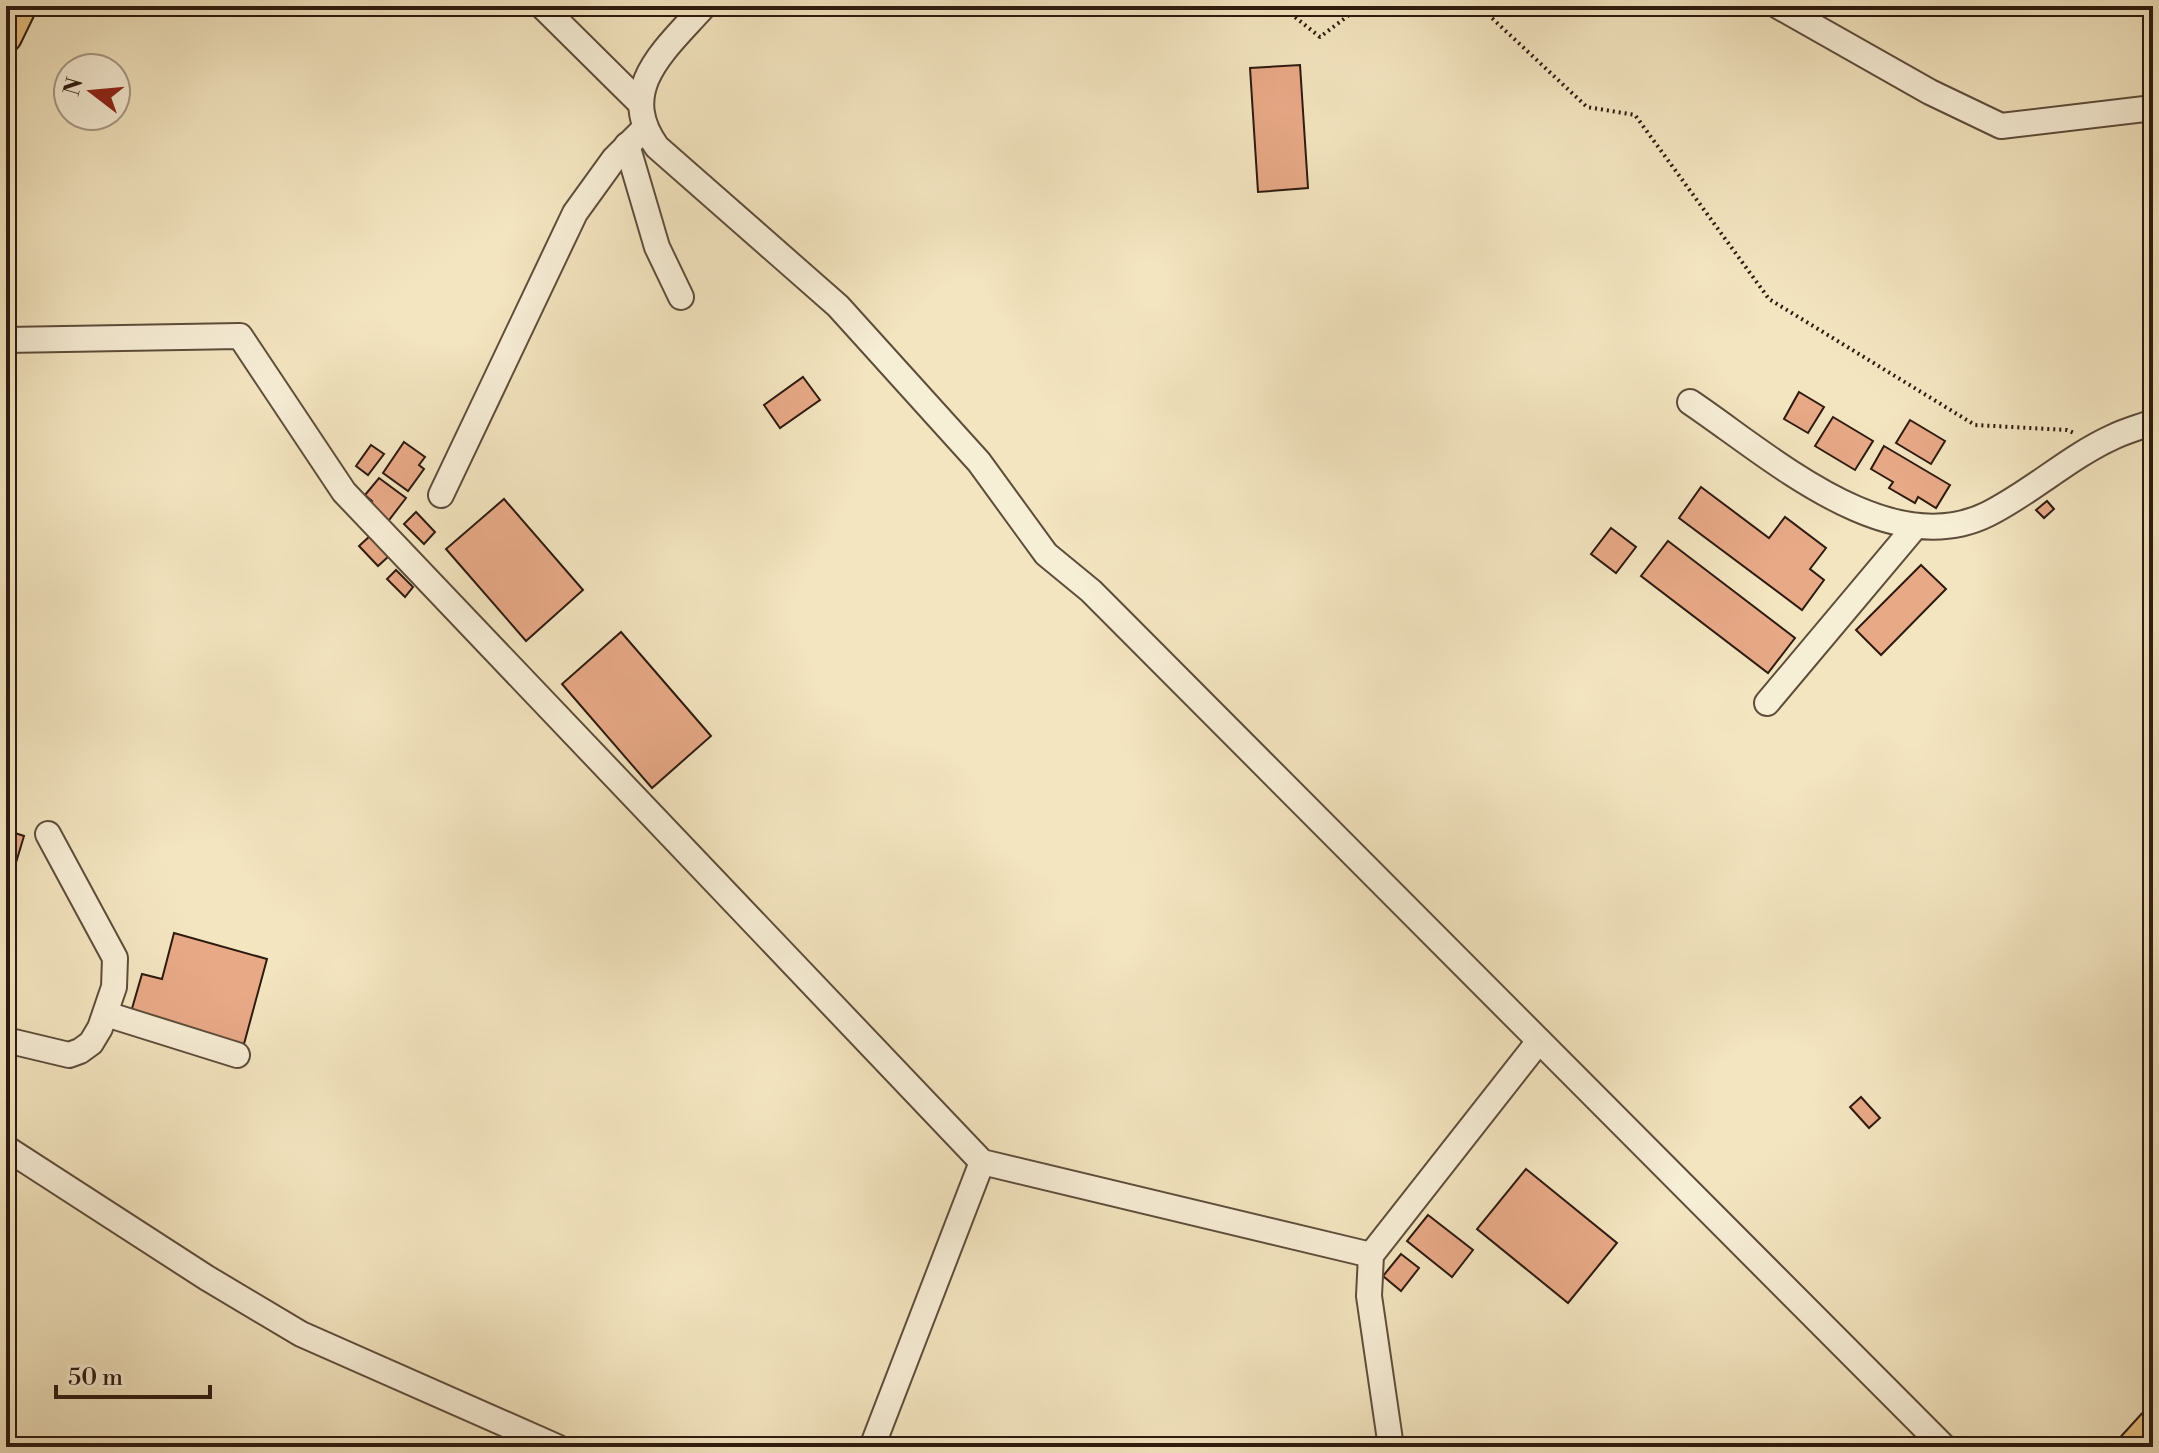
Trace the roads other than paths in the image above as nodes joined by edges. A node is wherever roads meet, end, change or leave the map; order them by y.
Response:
1 (21, 6) edge
2 (542, 6) edge
3 (704, 6) edge
4 (1778, 6) edge
5 (6, 37) edge
6 (639, 102) junction
7 (2153, 108) edge
8 (635, 137) junction
9 (681, 297) dead end
10 (6, 340) edge
11 (1690, 402) dead end
12 (2153, 422) edge
13 (441, 495) dead end
14 (1914, 528) junction
15 (1767, 703) dead end
16 (48, 834) dead end
17 (106, 1014) junction
18 (6, 1040) edge
19 (1539, 1041) junction
20 (237, 1055) dead end
21 (6, 1148) edge
22 (982, 1162) junction
23 (1371, 1255) junction
24 (2153, 1425) edge
25 (557, 1447) edge
26 (872, 1447) edge
27 (1391, 1447) edge
28 (1944, 1447) edge
29 (2133, 1447) edge

1 - 5 main road
2 - 6 street
3 - 6 street
4 - 7 street
6 - 8 street
8 - 9 street
8 - 13 street
8 - 19 street
10 - 22 street
11 - 14 street
12 - 14 street
14 - 15 street
16 - 17 street
17 - 18 street
17 - 20 street
19 - 23 street
19 - 28 street
21 - 25 street
22 - 23 street
22 - 26 street
23 - 27 street
24 - 29 main road

